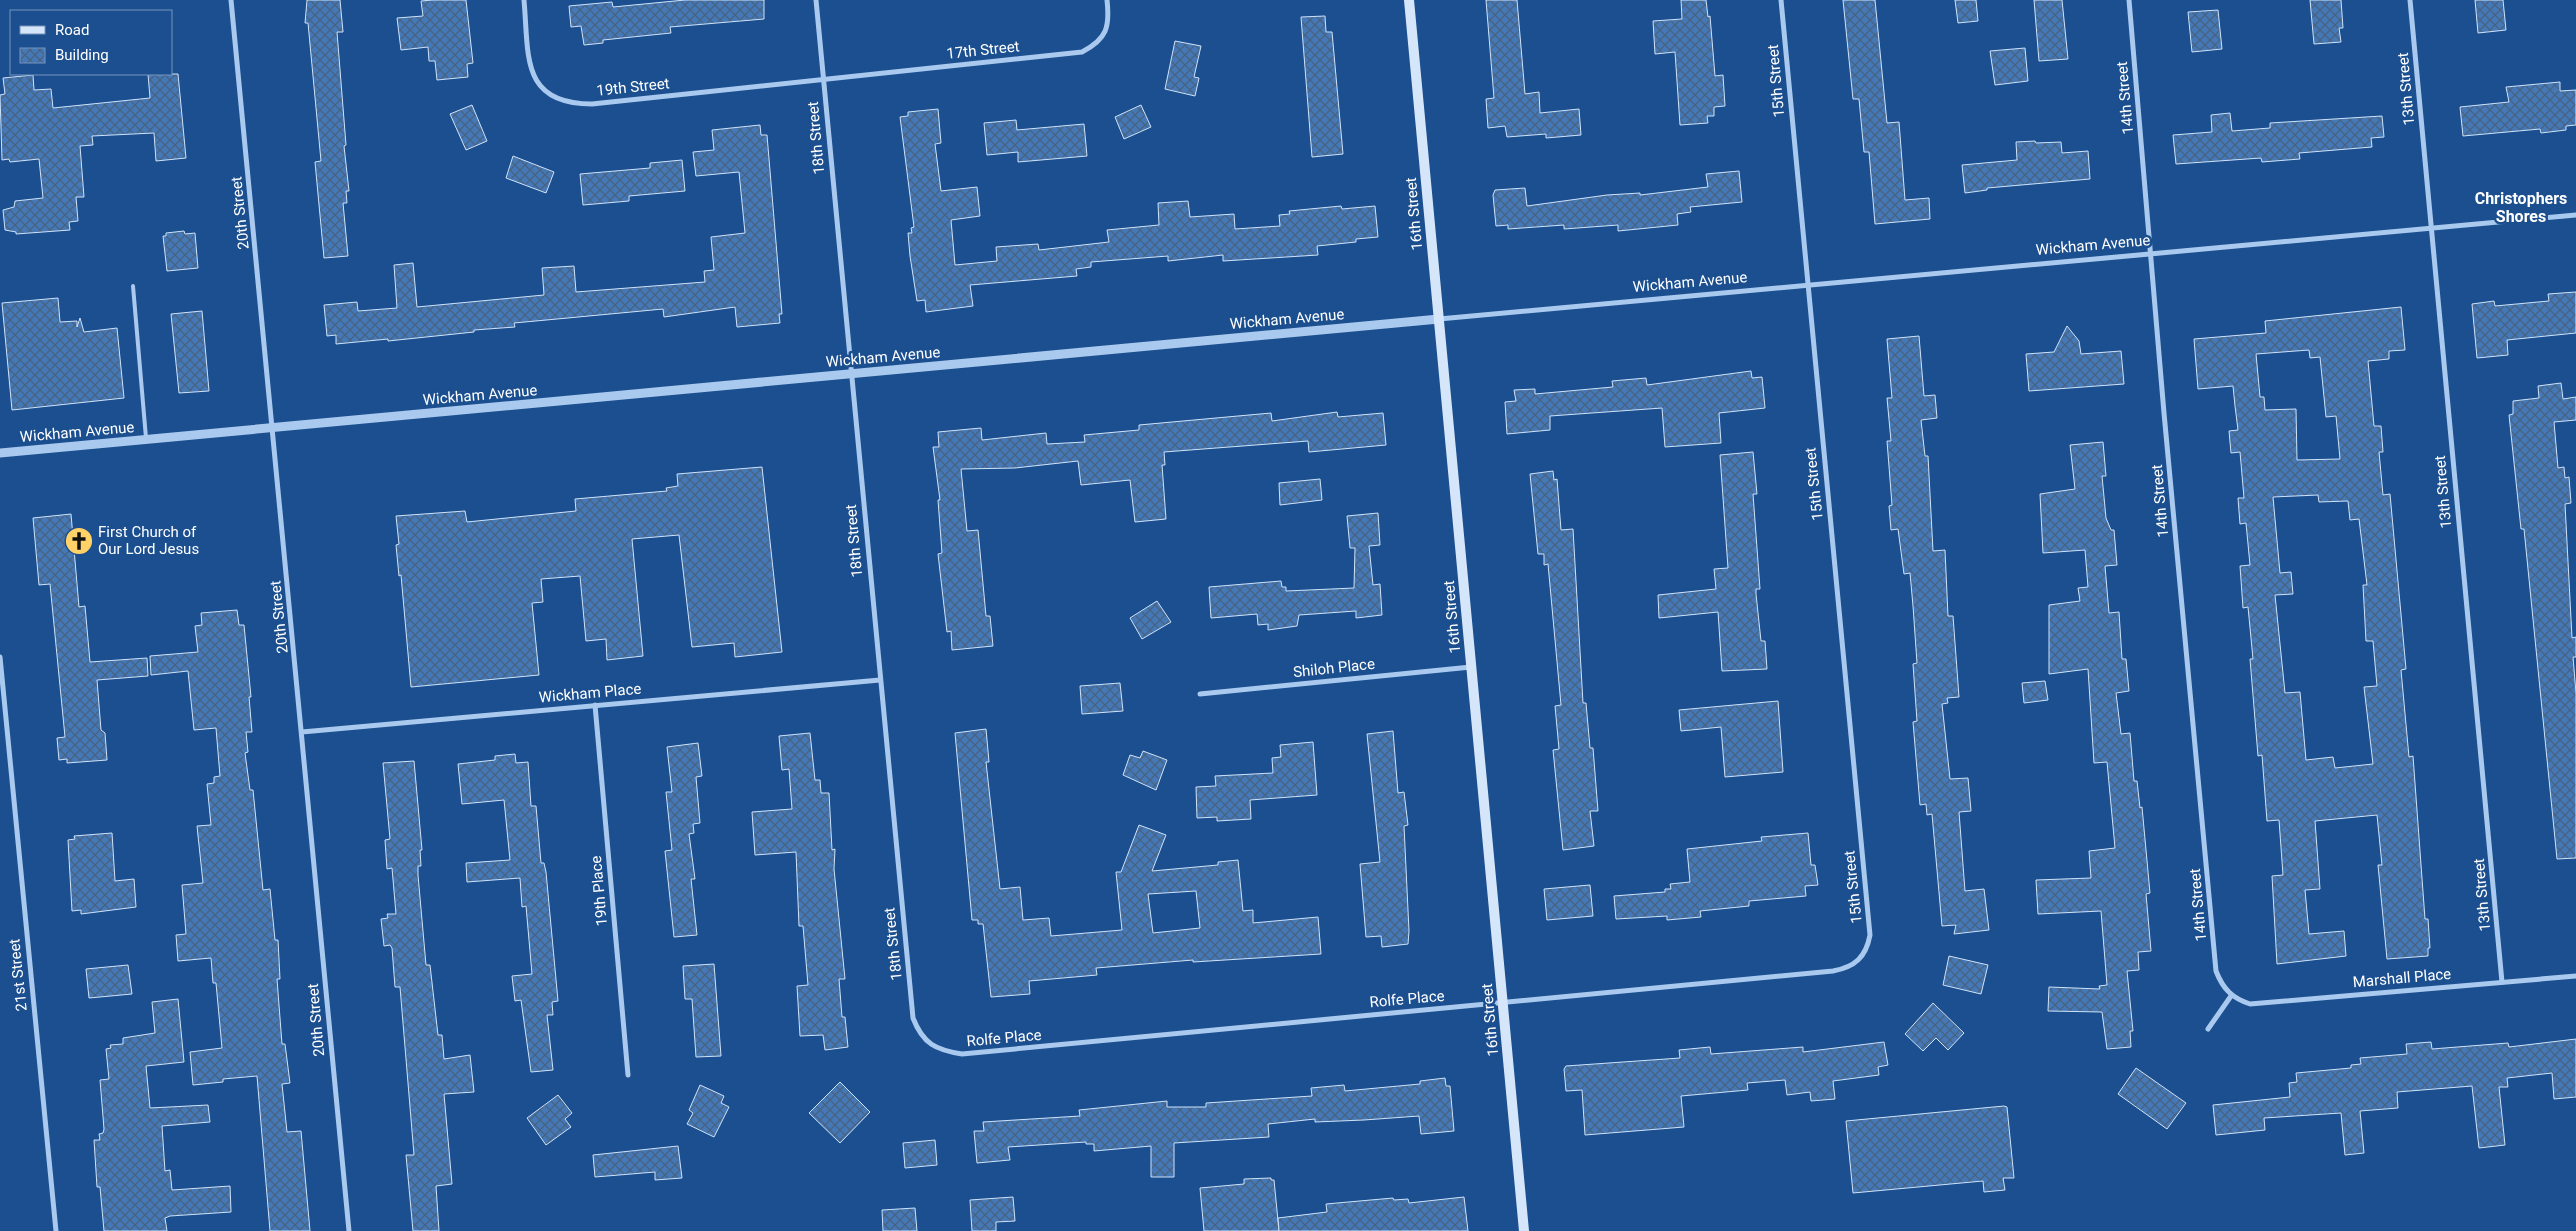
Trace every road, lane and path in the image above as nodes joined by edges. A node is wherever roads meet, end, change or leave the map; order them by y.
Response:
1 (231, 0) edge
2 (524, 0) edge
3 (816, 0) edge
4 (1107, 0) edge
5 (1409, 0) edge
6 (1781, 0) edge
7 (2129, 0) edge
8 (2410, 0) edge
9 (823, 79) junction
10 (2576, 215) edge
11 (2431, 228) junction
12 (2150, 253) junction
13 (1808, 285) junction
14 (133, 286) dead end
15 (1439, 319) junction
16 (851, 374) junction
17 (273, 428) junction
18 (146, 440) junction
19 (0, 453) edge
20 (0, 657) edge
21 (1472, 667) junction
22 (880, 680) junction
23 (1200, 694) dead end
24 (595, 705) junction
25 (302, 732) junction
26 (1857, 962) joint
27 (2576, 976) edge
28 (2502, 982) junction
29 (2231, 996) junction
30 (1503, 1003) junction
31 (2208, 1029) dead end
32 (958, 1054) joint
33 (628, 1075) dead end
34 (56, 1231) edge
35 (349, 1231) edge
36 (1524, 1231) edge

1 - 17 street, 20th Street
2 - 9 street, 19th Street
3 - 9 street, 18th Street
4 - 9 street, 17th Street
5 - 15 main road, 16th Street
6 - 13 street, 15th Street
7 - 12 street, 14th Street
8 - 11 street, 13th Street
9 - 16 street, 18th Street
10 - 11 street, Wickham Avenue
11 - 12 street, Wickham Avenue
11 - 28 street, 13th Street
12 - 13 street, Wickham Avenue
12 - 29 street, 14th Street
13 - 15 street, Wickham Avenue
13 - 26 street, 15th Street
14 - 18 lane
15 - 16 street, Wickham Avenue
15 - 21 main road, 16th Street
16 - 17 street, Wickham Avenue
16 - 22 street, 18th Street
17 - 18 street, Wickham Avenue
17 - 25 street, 20th Street
18 - 19 street, Wickham Avenue
20 - 34 street, 21st Street
21 - 23 street, Shiloh Place
21 - 30 main road, 16th Street
22 - 24 street, Wickham Place
22 - 32 street, 18th Street
24 - 25 street, Wickham Place
24 - 33 street, 19th Place
25 - 35 street, 20th Street
26 - 30 street, Rolfe Place
27 - 28 street, Marshall Place
28 - 29 street, Marshall Place
29 - 31 street
30 - 32 street, Rolfe Place
30 - 36 main road, 16th Street

